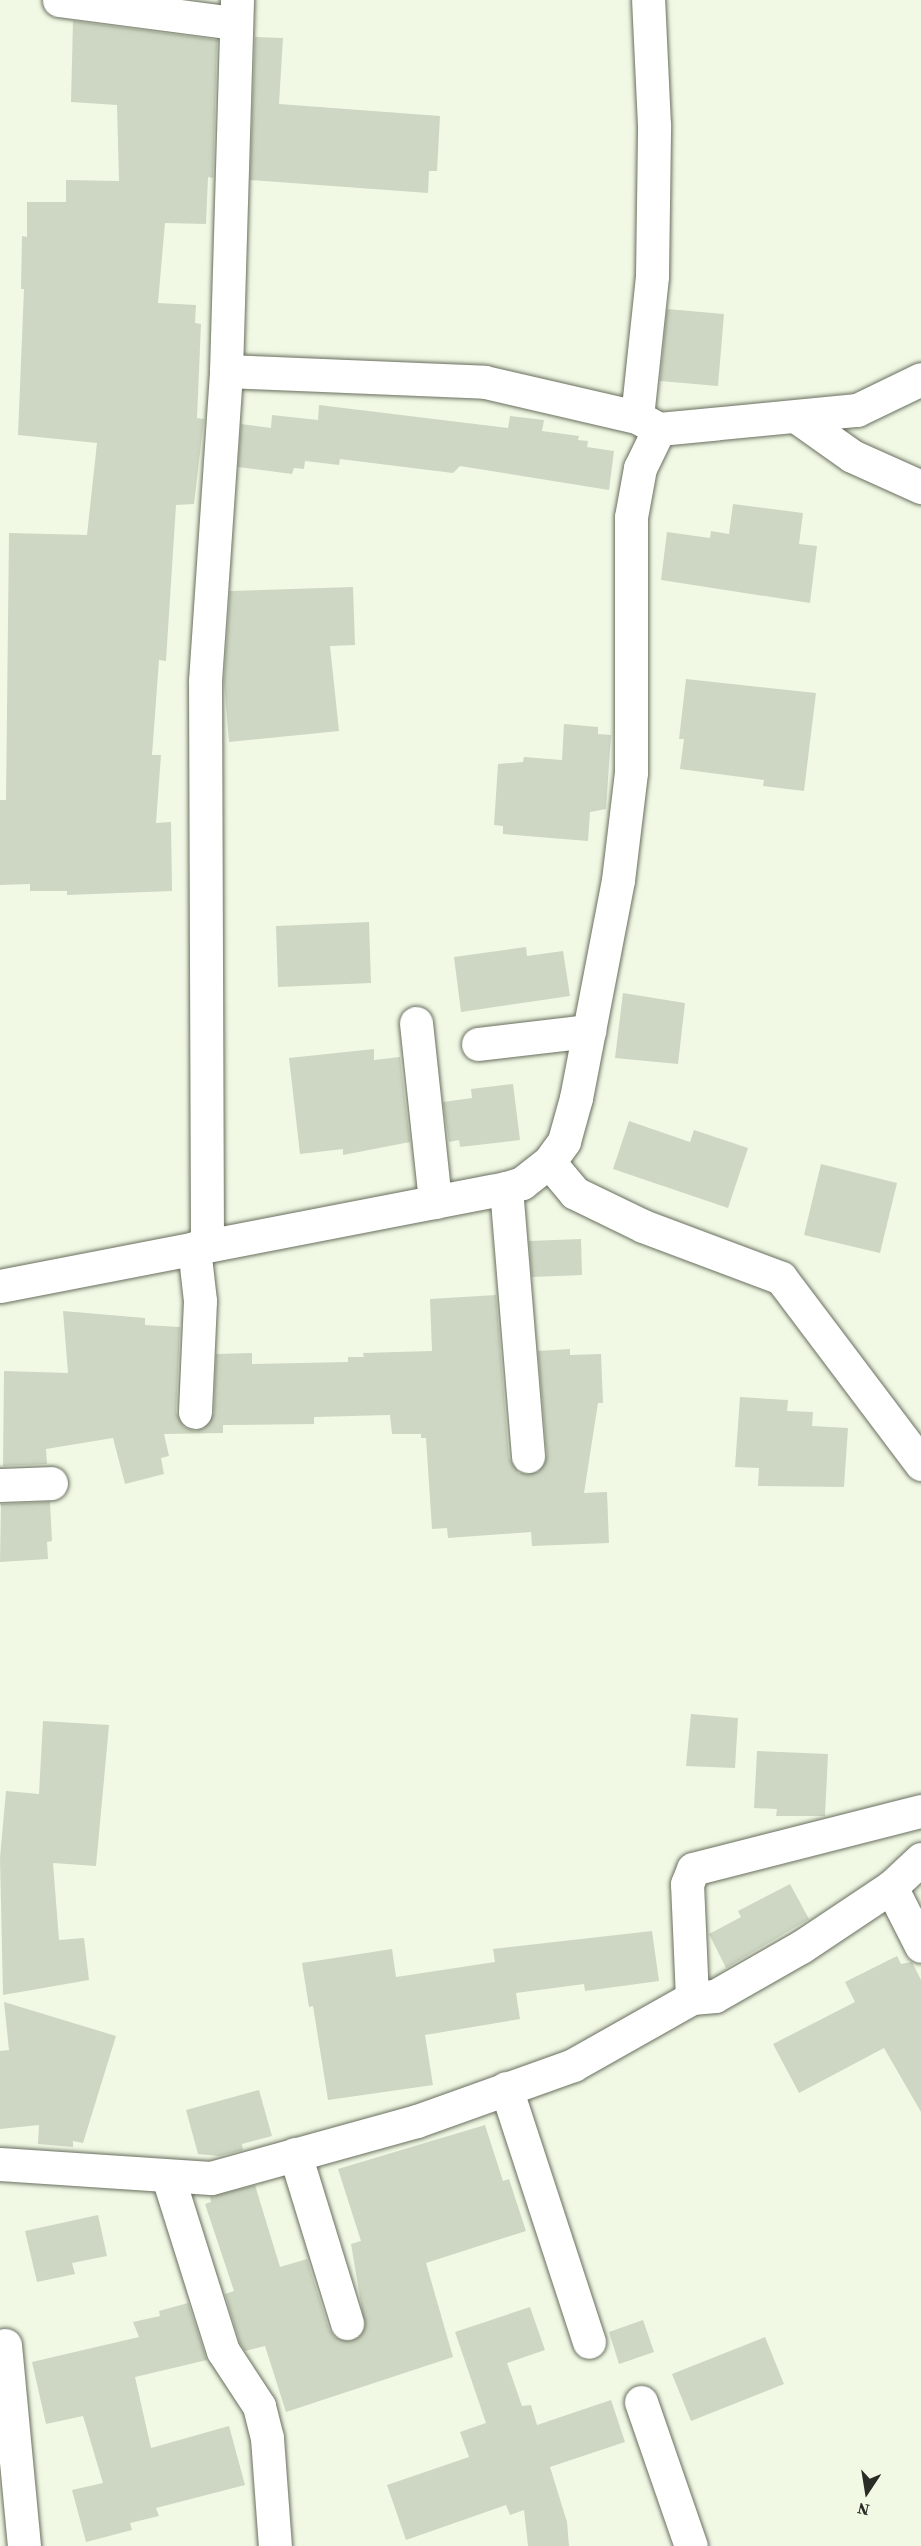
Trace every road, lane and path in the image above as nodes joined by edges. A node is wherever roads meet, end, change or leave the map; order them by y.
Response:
1 (59, 0) edge
2 (648, 0) edge
3 (236, 12) edge
4 (226, 371) junction
5 (921, 379) edge
6 (797, 417) junction
7 (648, 423) junction
8 (921, 487) edge
9 (416, 1023) dead end
10 (589, 1031) junction
11 (478, 1044) dead end
12 (549, 1162) junction
13 (506, 1188) junction
14 (435, 1202) junction
15 (201, 1246) junction
16 (0, 1286) edge
17 (195, 1412) dead end
18 (528, 1456) dead end
19 (921, 1464) edge
20 (51, 1483) dead end
21 (0, 1485) edge
22 (921, 1811) edge
23 (921, 1859) edge
24 (891, 1887) junction
25 (921, 1946) edge
26 (692, 1998) junction
27 (506, 2088) junction
28 (295, 2154) junction
29 (0, 2164) edge
30 (168, 2177) junction
31 (347, 2323) dead end
32 (589, 2342) dead end
33 (6, 2344) dead end
34 (641, 2402) dead end
35 (24, 2546) edge
36 (275, 2546) edge
37 (691, 2546) edge

1 - 3 street
2 - 7 street
3 - 4 street
4 - 7 street
4 - 15 street
5 - 6 street
6 - 7 street
6 - 8 street
7 - 10 street
9 - 14 street
10 - 11 street
10 - 12 street
12 - 13 street
12 - 19 street
13 - 14 street
13 - 18 street
14 - 15 street
15 - 16 street
15 - 17 street
20 - 21 street
22 - 26 street
23 - 24 street
24 - 25 street
24 - 26 street
26 - 27 street
27 - 28 street
27 - 32 street
28 - 30 street
28 - 31 street
29 - 30 street
30 - 36 street
33 - 35 street
34 - 37 street

